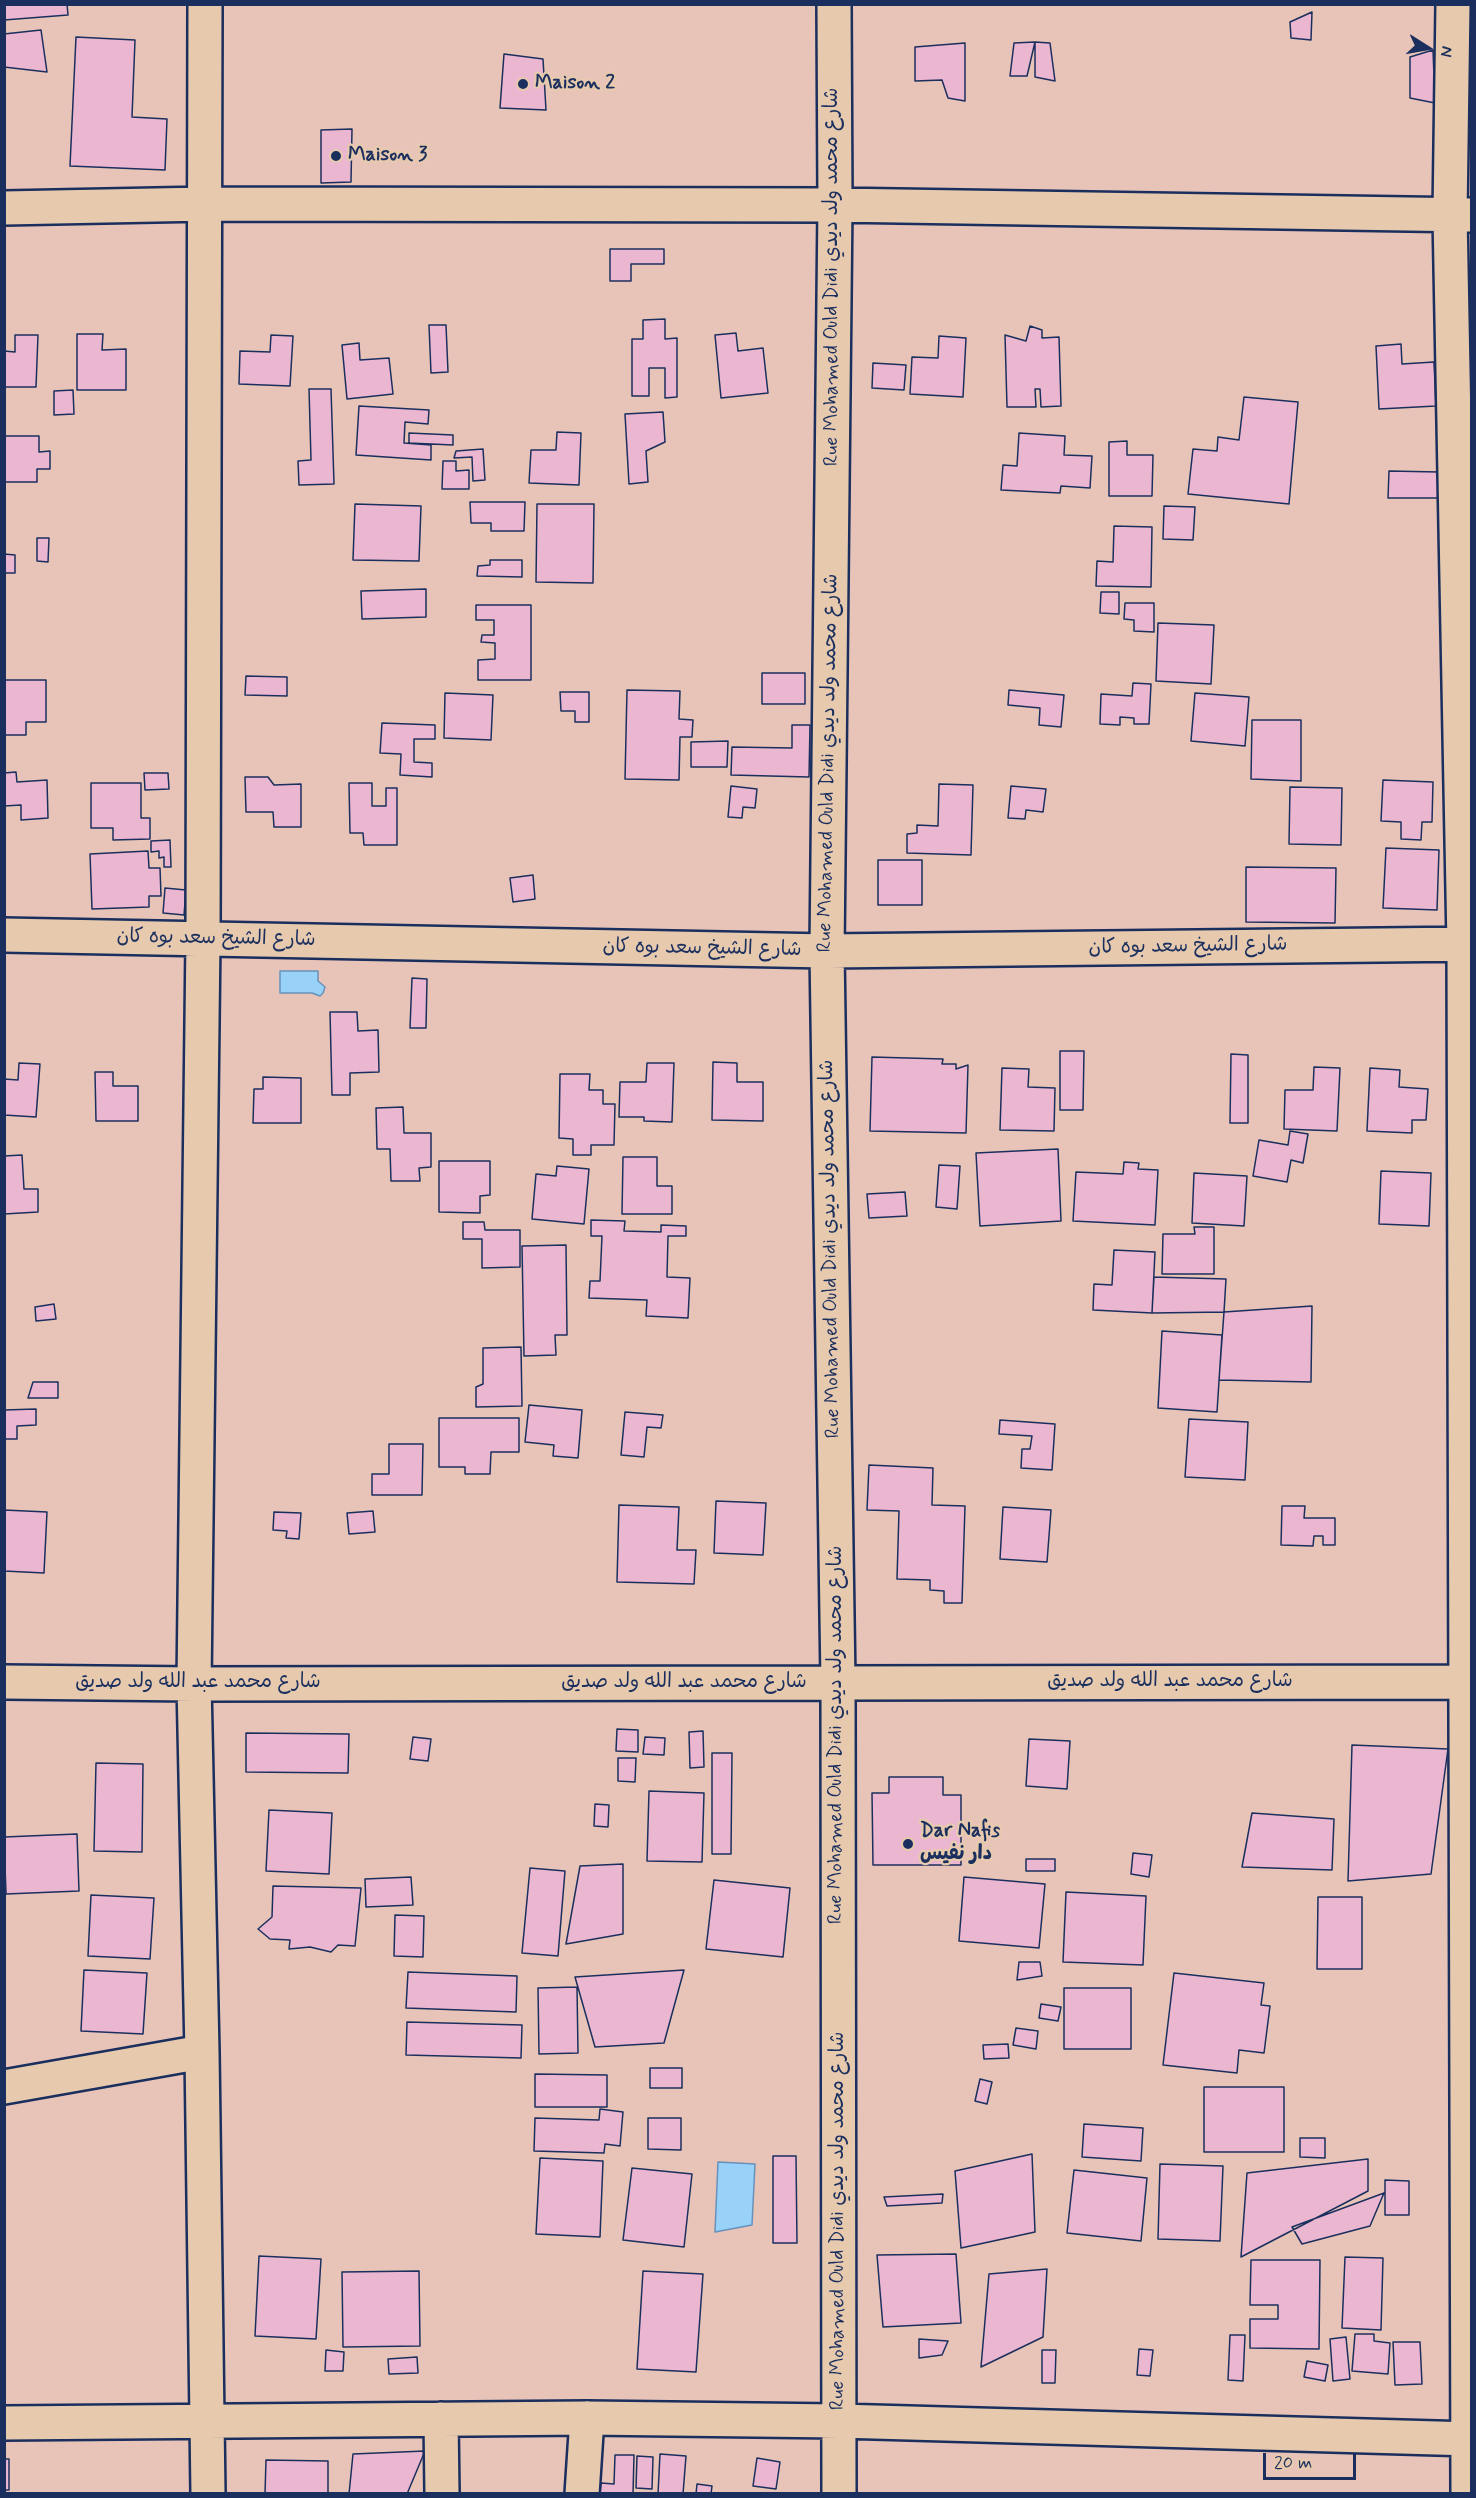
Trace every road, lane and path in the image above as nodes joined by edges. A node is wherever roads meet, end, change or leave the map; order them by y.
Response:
1 (205, 4) edge
2 (834, 4) edge
3 (1453, 4) edge
4 (206, 204) junction
5 (835, 205) junction
6 (4, 208) edge
7 (1461, 215) edge
8 (4, 935) edge
9 (203, 939) junction
10 (1468, 944) edge
11 (827, 951) junction
12 (4, 1682) edge
13 (838, 1682) junction
14 (1469, 1682) edge
15 (194, 1684) junction
16 (202, 2052) junction
17 (4, 2087) edge
18 (587, 2418) junction
19 (441, 2419) junction
20 (839, 2421) junction
21 (4, 2423) edge
22 (208, 2423) junction
23 (1469, 2439) edge
24 (208, 2493) edge
25 (442, 2493) edge
26 (582, 2493) edge
27 (839, 2493) edge
28 (1468, 2493) edge

1 - 4 street
2 - 5 street, Rue Mohamed Ould Didi شارع محمد ولد ديدي
3 - 7 street
4 - 5 street
4 - 6 street
4 - 9 street
5 - 7 street
5 - 11 street, Rue Mohamed Ould Didi شارع محمد ولد ديدي
7 - 10 street
8 - 9 street, شارع الشيخ سعد بوه كان
9 - 11 street, شارع الشيخ سعد بوه كان
9 - 15 street
10 - 11 street, شارع الشيخ سعد بوه كان
10 - 14 street
11 - 13 street, Rue Mohamed Ould Didi شارع محمد ولد ديدي
12 - 15 street, شارع محمد عبد الله ولد صديق
13 - 14 street, شارع محمد عبد الله ولد صديق
13 - 15 street, شارع محمد عبد الله ولد صديق
13 - 20 street, Rue Mohamed Ould Didi شارع محمد ولد ديدي
14 - 23 street
15 - 16 street
16 - 17 street
16 - 22 street
18 - 19 street
18 - 20 street
18 - 26 street
19 - 22 street
19 - 25 street
20 - 23 street
20 - 27 street, Rue Mohamed Ould Didi شارع محمد ولد ديدي
21 - 22 street
22 - 24 street
23 - 28 street

